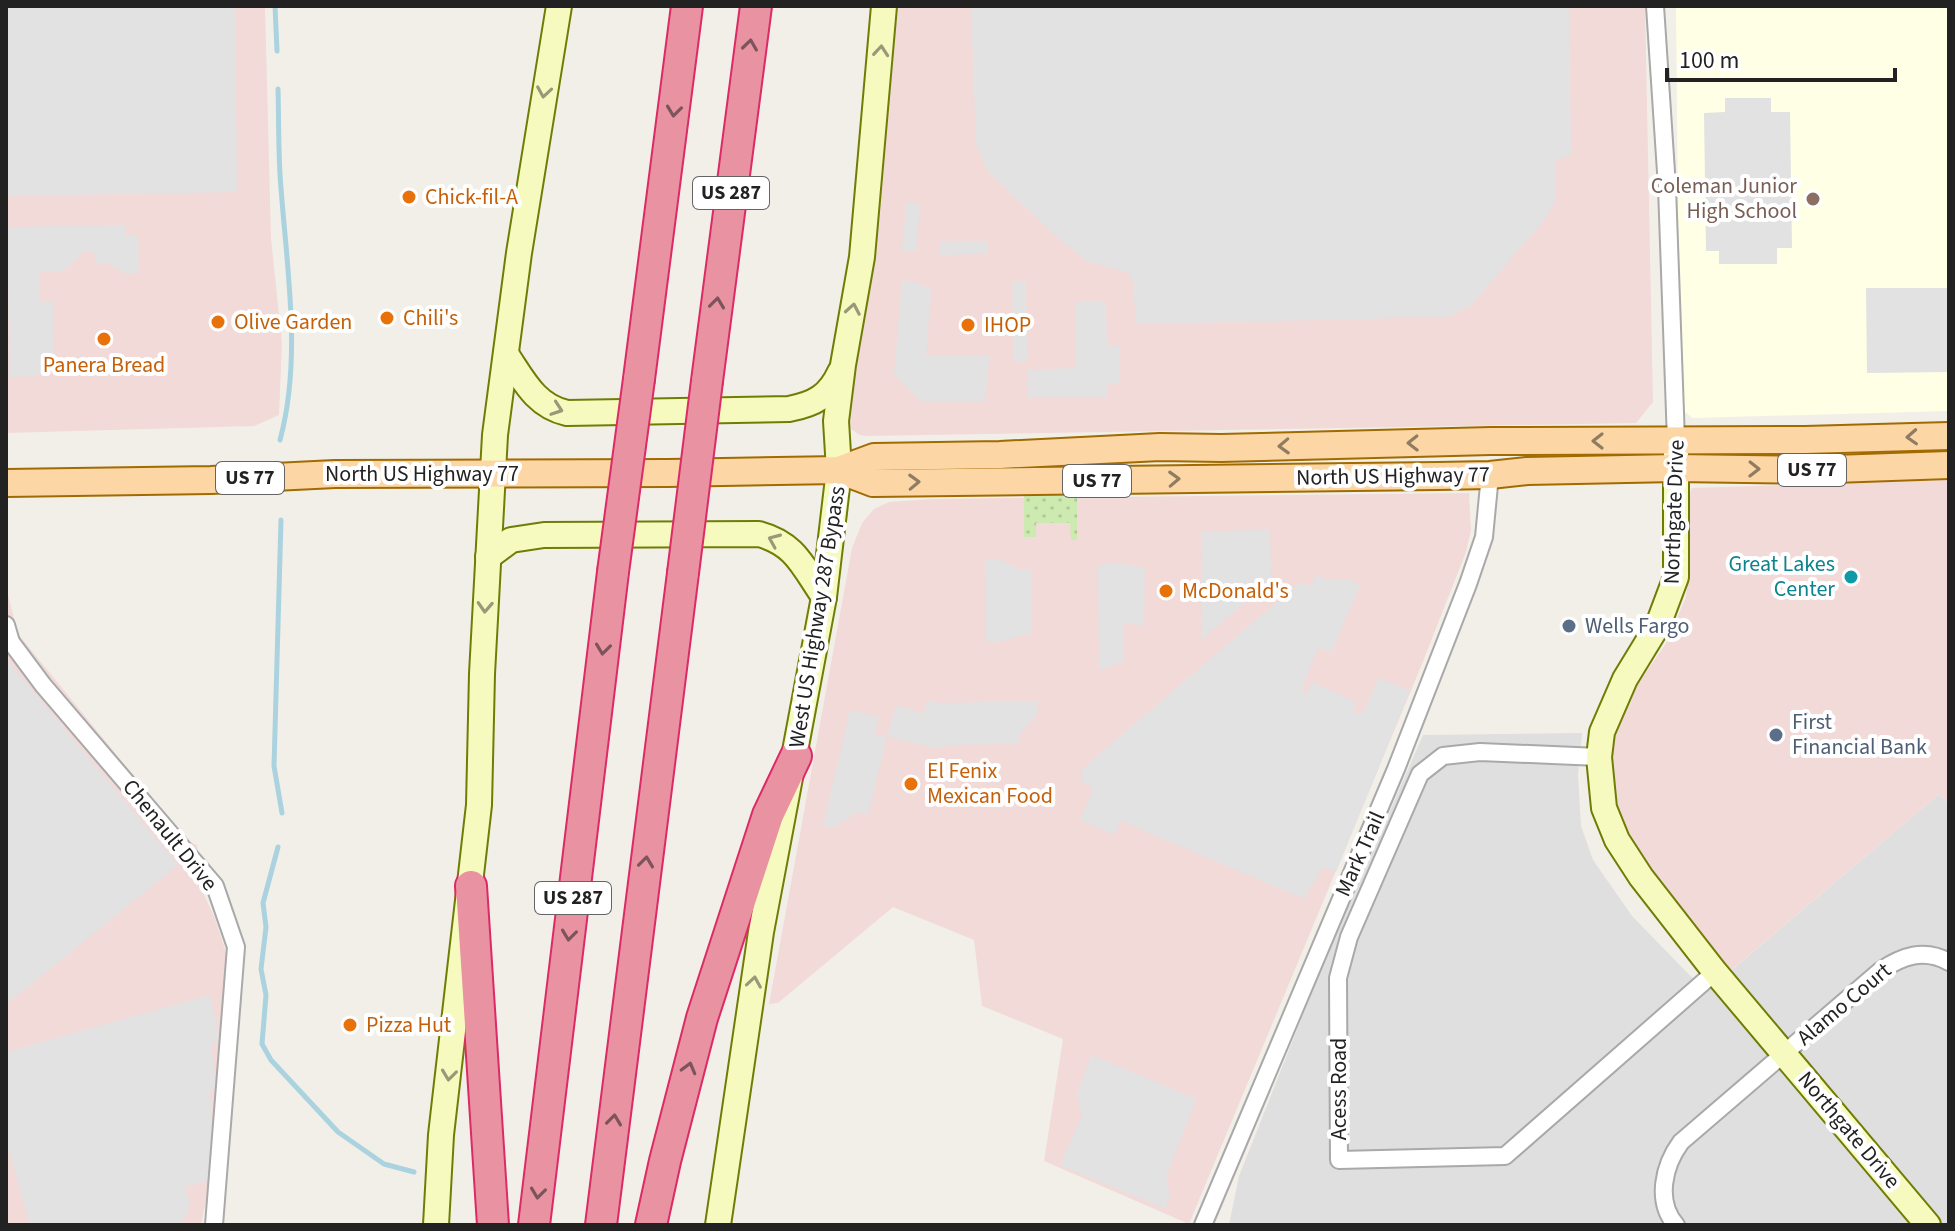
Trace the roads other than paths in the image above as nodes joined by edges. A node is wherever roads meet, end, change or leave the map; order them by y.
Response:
1 (559, 6) edge
2 (687, 6) edge
3 (756, 6) edge
4 (884, 6) edge
5 (1655, 6) edge
6 (506, 354) junction
7 (843, 365) junction
8 (1949, 436) edge
9 (1676, 441) junction
10 (1362, 444) junction
11 (1949, 465) edge
12 (1676, 468) junction
13 (839, 470) junction
14 (494, 473) junction
15 (1490, 475) junction
16 (1357, 476) junction
17 (6, 483) edge
18 (488, 557) junction
19 (824, 597) junction
20 (6, 625) edge
21 (796, 756) junction
22 (1599, 757) junction
23 (471, 886) junction
24 (1949, 962) edge
25 (1715, 972) junction
26 (1785, 1053) junction
27 (214, 1225) edge
28 (436, 1225) edge
29 (493, 1225) edge
30 (534, 1225) edge
31 (601, 1225) edge
32 (651, 1225) edge
33 (718, 1225) edge
34 (1203, 1225) edge
35 (1676, 1225) edge
36 (1928, 1225) edge

1 -> 6 main road
2 -> 30 highway, US 287, bridge
31 -> 3 highway, US 287, bridge
7 -> 4 main road, West US Highway 287 Bypass
5 - 9 street, Northgate Drive
6 -> 7 main road
6 - 14 main road
7 - 13 main road, West US Highway 287 Bypass
8 -> 9 main road, North US Highway 77 / US 77
9 -> 10 main road, North US Highway 77 / US 77
9 - 12 main road, Northgate Drive
10 -> 13 main road, North US Highway 77 / US 77
10 - 16 main road
12 -> 11 main road, North US Highway 77 / US 77
12 - 15 main road, North US Highway 77 / US 77
12 - 22 main road, Northgate Drive
13 - 14 main road, North US Highway 77 / US 77
13 -> 16 main road, North US Highway 77 / US 77
13 - 19 main road, West US Highway 287 Bypass
14 - 17 main road, North US Highway 77 / US 77
14 - 18 main road
15 - 16 main road, North US Highway 77 / US 77
15 - 34 street, Mark Trail
19 -> 18 main road
18 -> 23 main road
19 - 21 main road, West US Highway 287 Bypass
20 - 27 street, Chenault Drive
32 -> 21 highway
33 -> 21 main road, West US Highway 287 Bypass
22 - 25 main road, Northgate Drive
22 - 25 street, Acess Road
23 -> 28 main road
23 - 29 highway
24 - 26 street, Alamo Court
25 - 26 main road, Northgate Drive
26 - 35 street, Alamo Court
26 - 36 main road, Northgate Drive

